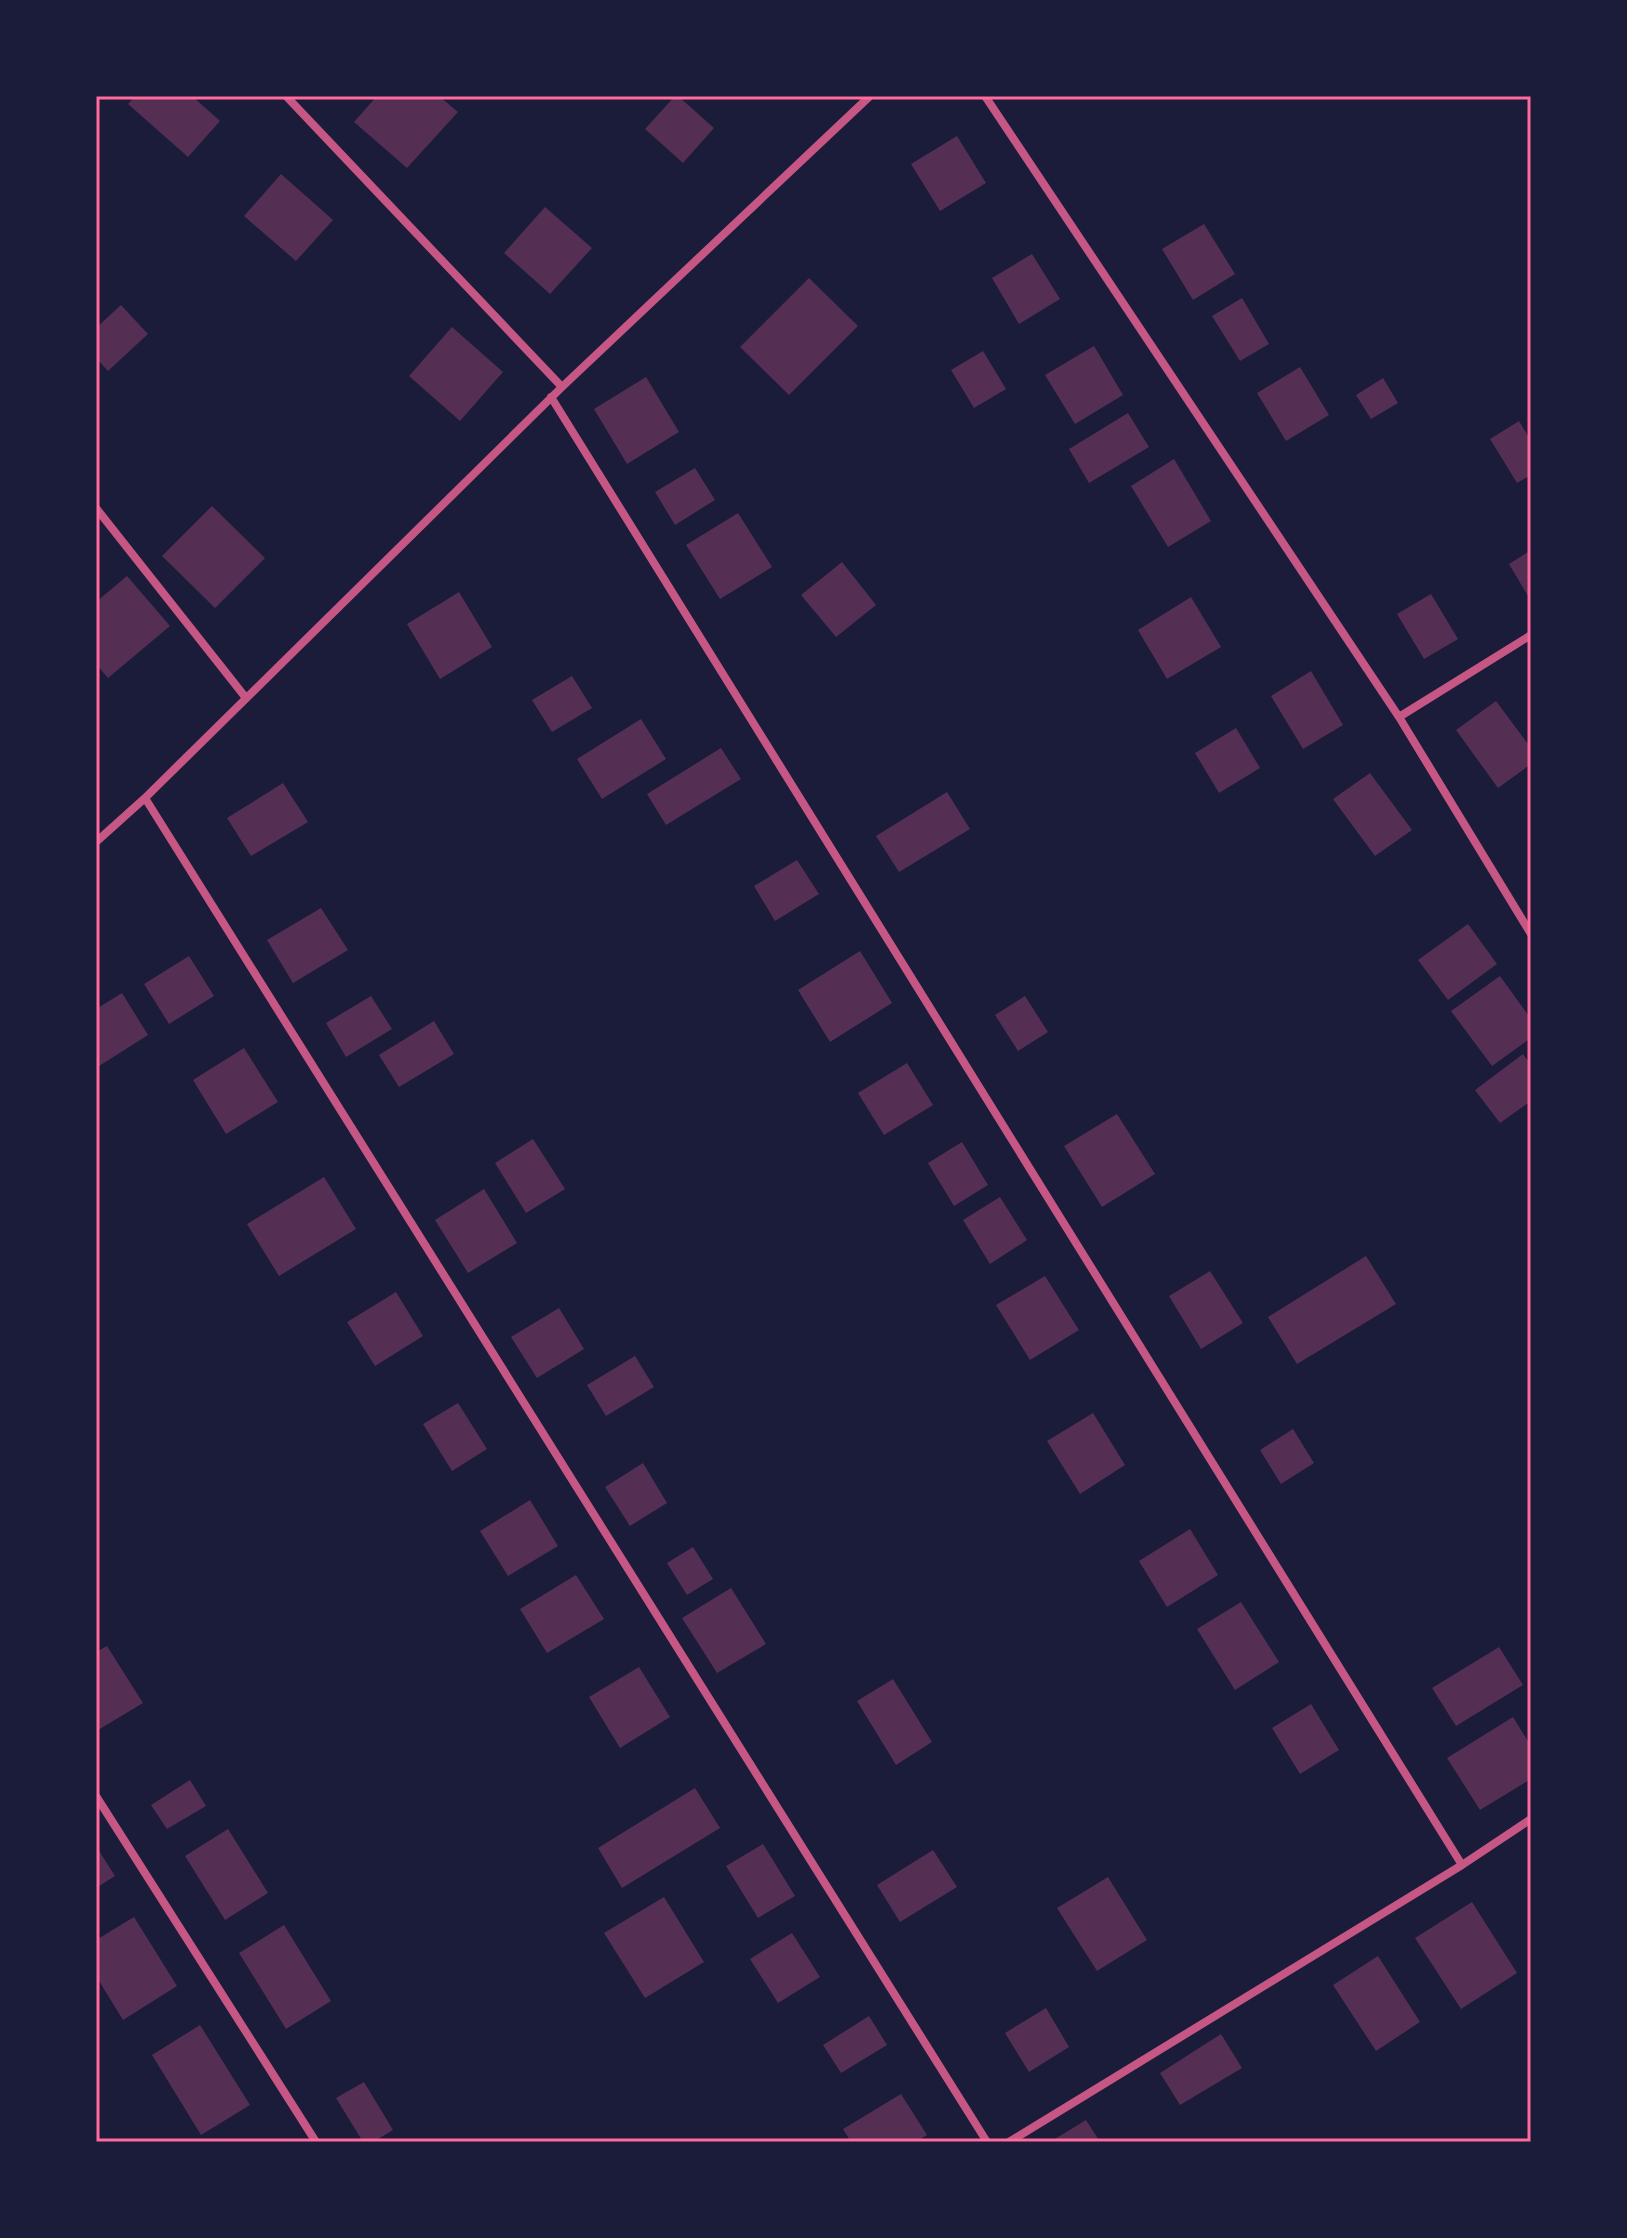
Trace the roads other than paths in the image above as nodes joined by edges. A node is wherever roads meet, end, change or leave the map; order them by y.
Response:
1 (286, 96) edge
2 (870, 96) edge
3 (985, 96) edge
4 (562, 387) junction
5 (551, 397) junction
6 (96, 508) edge
7 (1531, 635) edge
8 (246, 698) junction
9 (1399, 717) junction
10 (145, 798) junction
11 (96, 842) edge
12 (1531, 934) edge
13 (96, 1796) edge
14 (1531, 1819) edge
15 (1462, 1865) junction
16 (316, 2142) edge
17 (987, 2142) edge
18 (1009, 2142) edge

1 - 4 street
2 - 4 street
3 - 9 street
4 - 5 street
5 - 8 street
5 - 15 street
6 - 8 street
7 - 9 street
8 - 10 street
9 - 12 street
10 - 11 street
10 - 17 street
13 - 16 street
14 - 15 street
15 - 18 street

